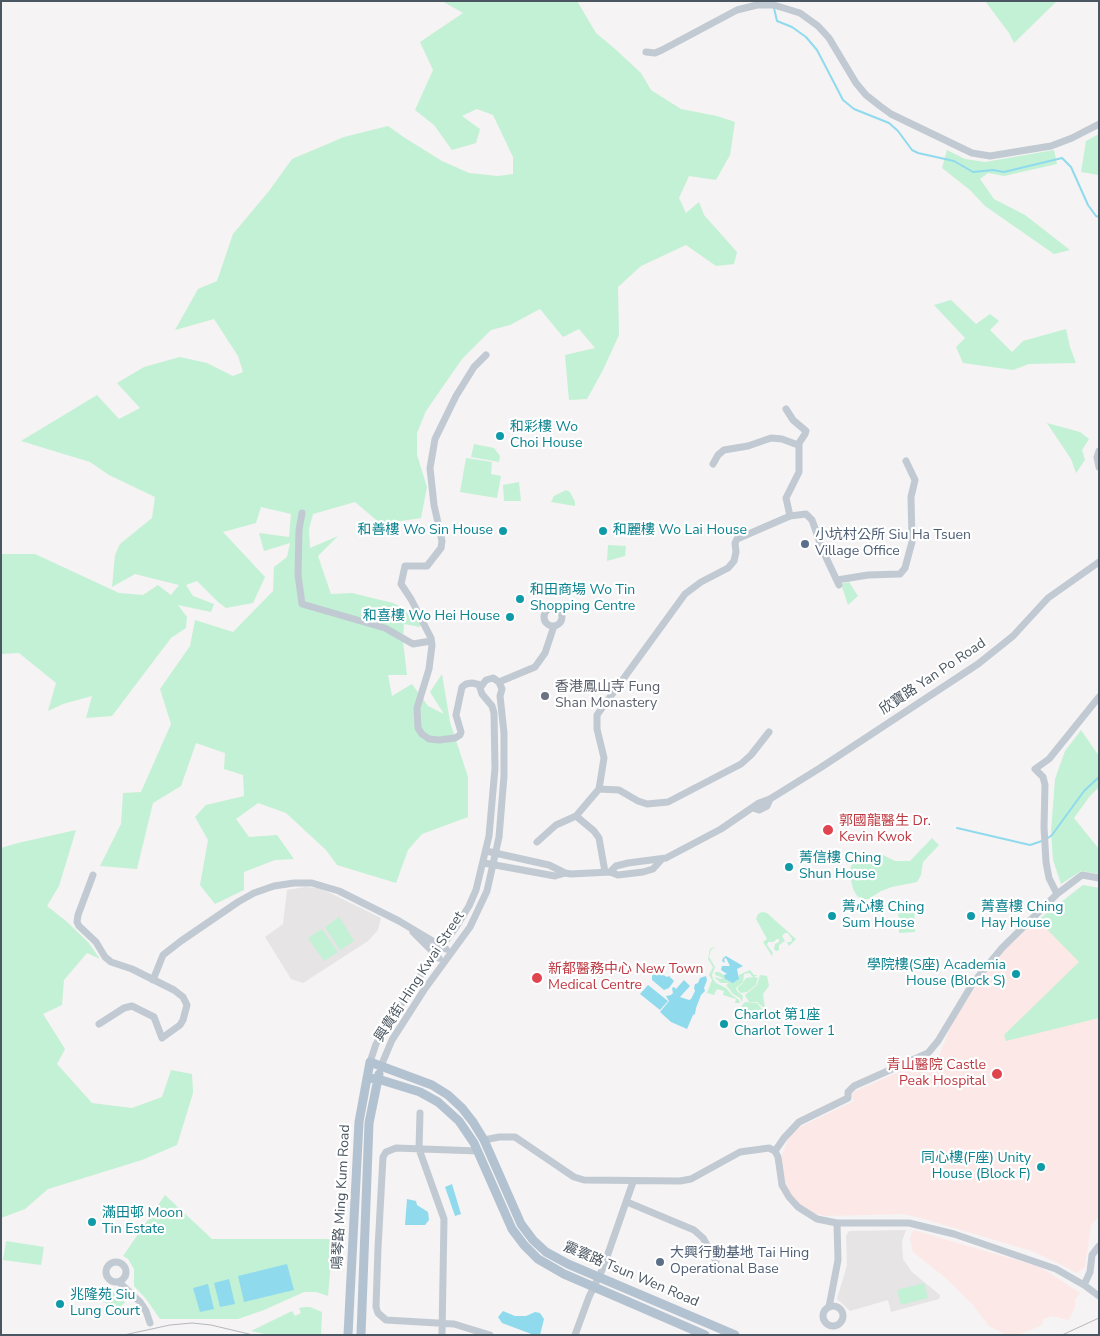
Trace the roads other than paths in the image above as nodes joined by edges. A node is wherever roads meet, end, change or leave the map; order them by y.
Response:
1 (646, 52) dead end
2 (1099, 124) edge
3 (486, 355) dead end
4 (786, 409) dead end
5 (798, 445) junction
6 (1099, 451) edge
7 (906, 461) dead end
8 (713, 464) dead end
9 (1099, 467) edge
10 (302, 513) dead end
11 (790, 516) junction
12 (1099, 562) edge
13 (554, 626) dead end
14 (431, 641) junction
15 (499, 682) junction
16 (481, 685) junction
17 (500, 696) junction
18 (484, 697) junction
19 (1099, 697) edge
20 (769, 732) dead end
21 (599, 789) junction
22 (576, 816) junction
23 (537, 842) dead end
24 (486, 851) junction
25 (496, 853) junction
26 (662, 858) junction
27 (484, 862) junction
28 (494, 864) junction
29 (607, 872) junction
30 (565, 873) junction
31 (93, 875) dead end
32 (1099, 878) edge
33 (1057, 894) junction
34 (408, 926) junction
35 (443, 946) junction
36 (451, 952) junction
37 (435, 956) junction
38 (444, 962) junction
39 (153, 980) junction
40 (99, 1024) dead end
41 (370, 1062) junction
42 (382, 1066) junction
43 (367, 1078) junction
44 (378, 1079) junction
45 (420, 1112) dead end
46 (484, 1140) junction
47 (419, 1149) junction
48 (478, 1151) junction
49 (775, 1151) junction
50 (634, 1182) junction
51 (627, 1202) junction
52 (838, 1224) junction
53 (1099, 1246) edge
54 (716, 1261) dead end
55 (599, 1276) junction
56 (119, 1282) dead end
57 (1084, 1285) junction
58 (594, 1287) junction
59 (1099, 1296) edge
60 (829, 1307) dead end
61 (442, 1322) junction
62 (150, 1323) dead end
63 (348, 1335) edge
64 (361, 1335) edge
65 (442, 1335) edge
66 (490, 1335) edge
67 (576, 1335) edge
68 (705, 1335) edge
69 (735, 1335) edge

1 - 2 street
3 - 14 street
4 - 5 street
5 - 8 street
5 - 11 street
6 - 9 street
7 - 11 street
10 - 14 street
11 - 21 street
12 - 26 street, 欣寶路 Yan Po Road
13 - 15 street
14 - 16 street
15 - 16 street
15 - 17 street, 興貴街 Hing Kwai Street
16 - 18 street, 興貴街 Hing Kwai Street
17 - 18 street
17 - 25 street, 興貴街 Hing Kwai Street
18 - 24 street, 興貴街 Hing Kwai Street
19 - 33 street
20 - 21 street
21 - 22 street
22 - 23 street
22 - 29 street
24 - 25 street, 欣寶路 Yan Po Road
24 - 27 street, 興貴街 Hing Kwai Street
25 - 28 street, 興貴街 Hing Kwai Street
25 - 30 street, 欣寶路 Yan Po Road
26 - 29 street, 欣寶路 Yan Po Road
26 - 29 street, 欣寶路 Yan Po Road
27 - 28 street, 欣寶路 Yan Po Road
27 - 35 street, 興貴街 Hing Kwai Street
28 - 30 street, 欣寶路 Yan Po Road
28 - 36 street, 興貴街 Hing Kwai Street
29 - 30 street, 欣寶路 Yan Po Road
31 - 39 street
32 - 33 street
33 - 49 street
34 - 35 street
34 - 37 street
34 - 39 street
35 - 36 street
35 - 37 street, 興貴街 Hing Kwai Street
36 - 38 street, 興貴街 Hing Kwai Street
37 - 38 street
37 - 41 street, 興貴街 Hing Kwai Street
38 - 42 street, 興貴街 Hing Kwai Street
39 - 40 street
41 - 42 main road, 震寰路 Tsun Wen Road
41 - 43 main road, 鳴琴路 Ming Kum Road
42 - 44 main road, 鳴琴路 Ming Kum Road
42 - 46 main road, 震寰路 Tsun Wen Road
43 - 44 main road, 震寰路 Tsun Wen Road
43 - 63 main road, 鳴琴路 Ming Kum Road
44 - 48 main road, 震寰路 Tsun Wen Road
44 - 64 main road, 鳴琴路 Ming Kum Road
45 - 47 street
46 - 50 street
46 - 55 main road, 震寰路 Tsun Wen Road
47 - 48 street
47 - 61 street
47 - 61 street
48 - 58 main road, 震寰路 Tsun Wen Road
49 - 50 street
49 - 52 street
50 - 51 street
51 - 54 street
51 - 55 street
52 - 57 street
52 - 60 street
53 - 57 street
55 - 58 street
55 - 69 main road, 震寰路 Tsun Wen Road
56 - 62 street
57 - 59 street
58 - 67 street
58 - 68 main road, 震寰路 Tsun Wen Road
61 - 65 street
61 - 66 street

